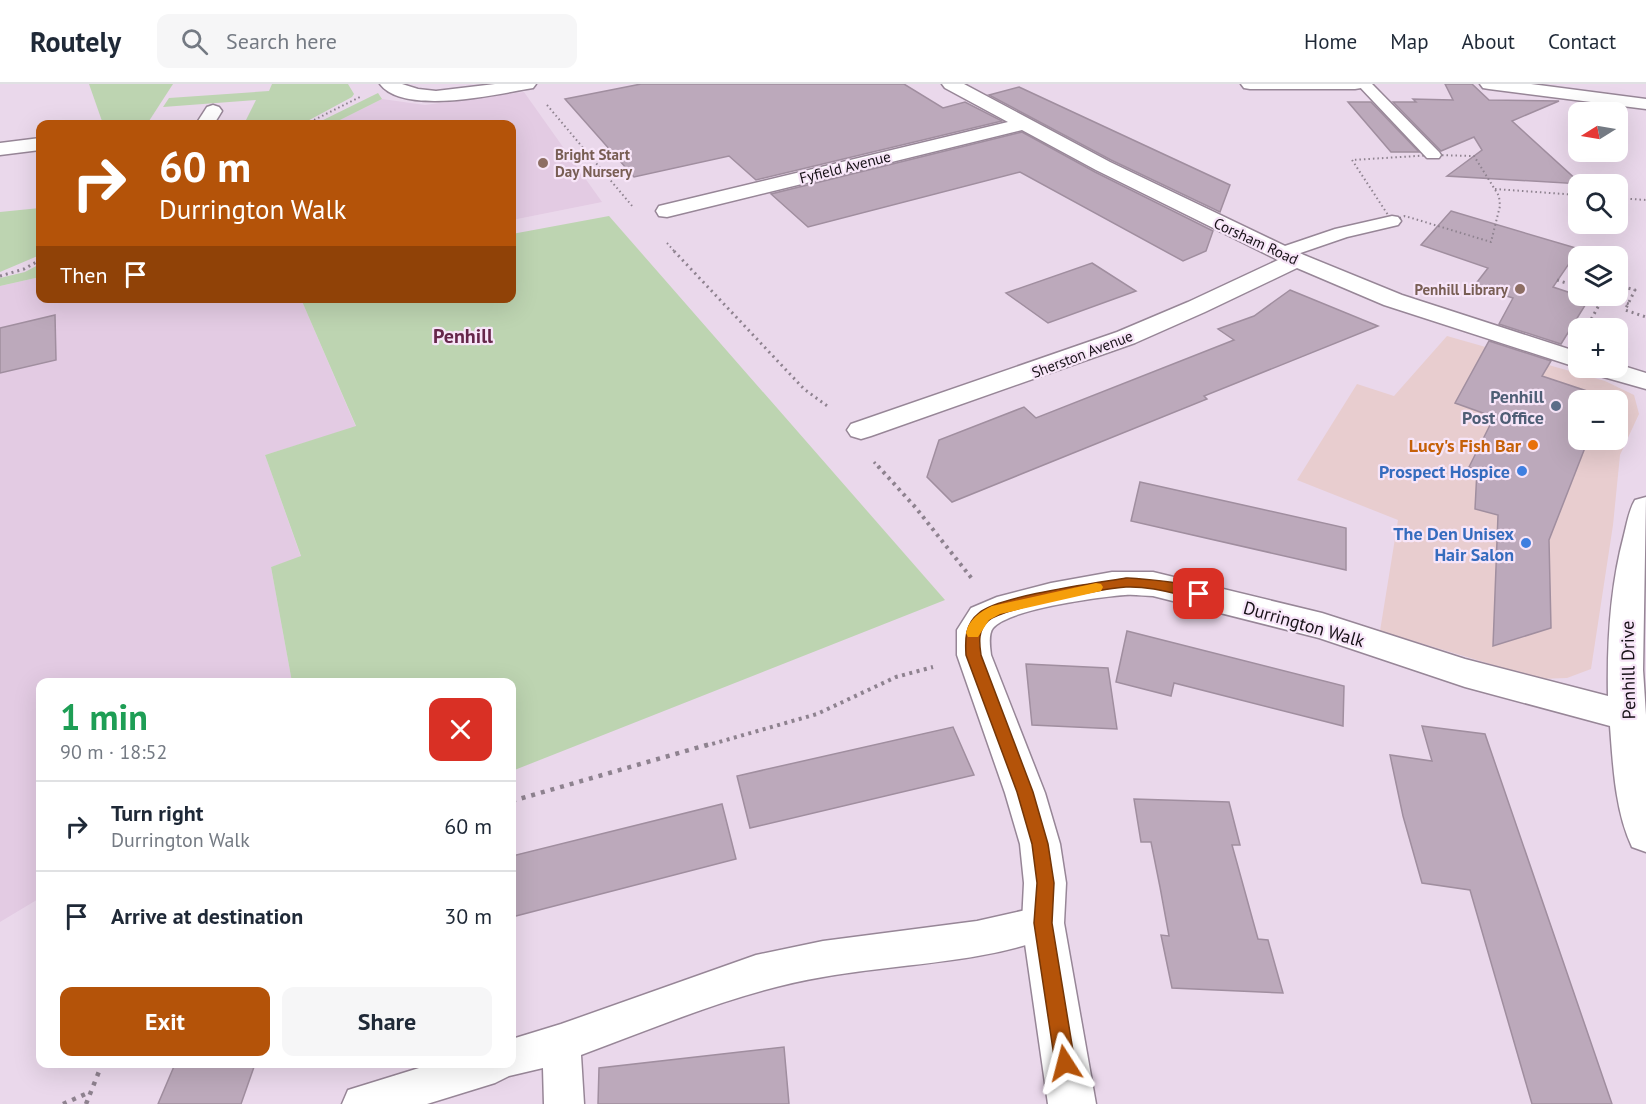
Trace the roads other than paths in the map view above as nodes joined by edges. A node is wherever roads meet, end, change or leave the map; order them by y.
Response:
1 (527, 84) edge
2 (951, 84) edge
3 (1250, 84) edge
4 (1354, 84) edge
5 (1364, 84) edge
6 (1489, 84) edge
7 (390, 85) edge
8 (1646, 104) edge
9 (1023, 124) junction
10 (36, 144) edge
11 (0, 149) edge
12 (1433, 155) road end
13 (667, 211) dead end
14 (1392, 221) road end
15 (1289, 257) junction
16 (1568, 357) edge
17 (1628, 376) edge
18 (1646, 381) edge
19 (861, 429) road end
20 (1646, 507) edge
21 (1628, 716) junction
22 (1646, 834) edge
23 (1043, 923) junction
24 (561, 1043) junction
25 (516, 1057) edge
26 (482, 1068) edge
27 (362, 1104) edge
28 (564, 1104) edge
29 (1072, 1104) edge

1 - 7 street
2 - 9 street, Corsham Road
3 - 4 street
5 - 12 lane
6 - 8 street
9 - 13 street, Fyfield Avenue
9 - 15 street, Corsham Road
10 - 11 street
14 - 15 lane
15 - 16 street, Corsham Road
15 - 19 street, Sherston Avenue
17 - 18 street
20 - 21 street, Penhill Drive
21 - 22 street, Penhill Drive
21 - 23 street, Durrington Walk
23 - 24 lane
23 - 29 street
24 - 25 lane
24 - 28 lane
26 - 27 lane

